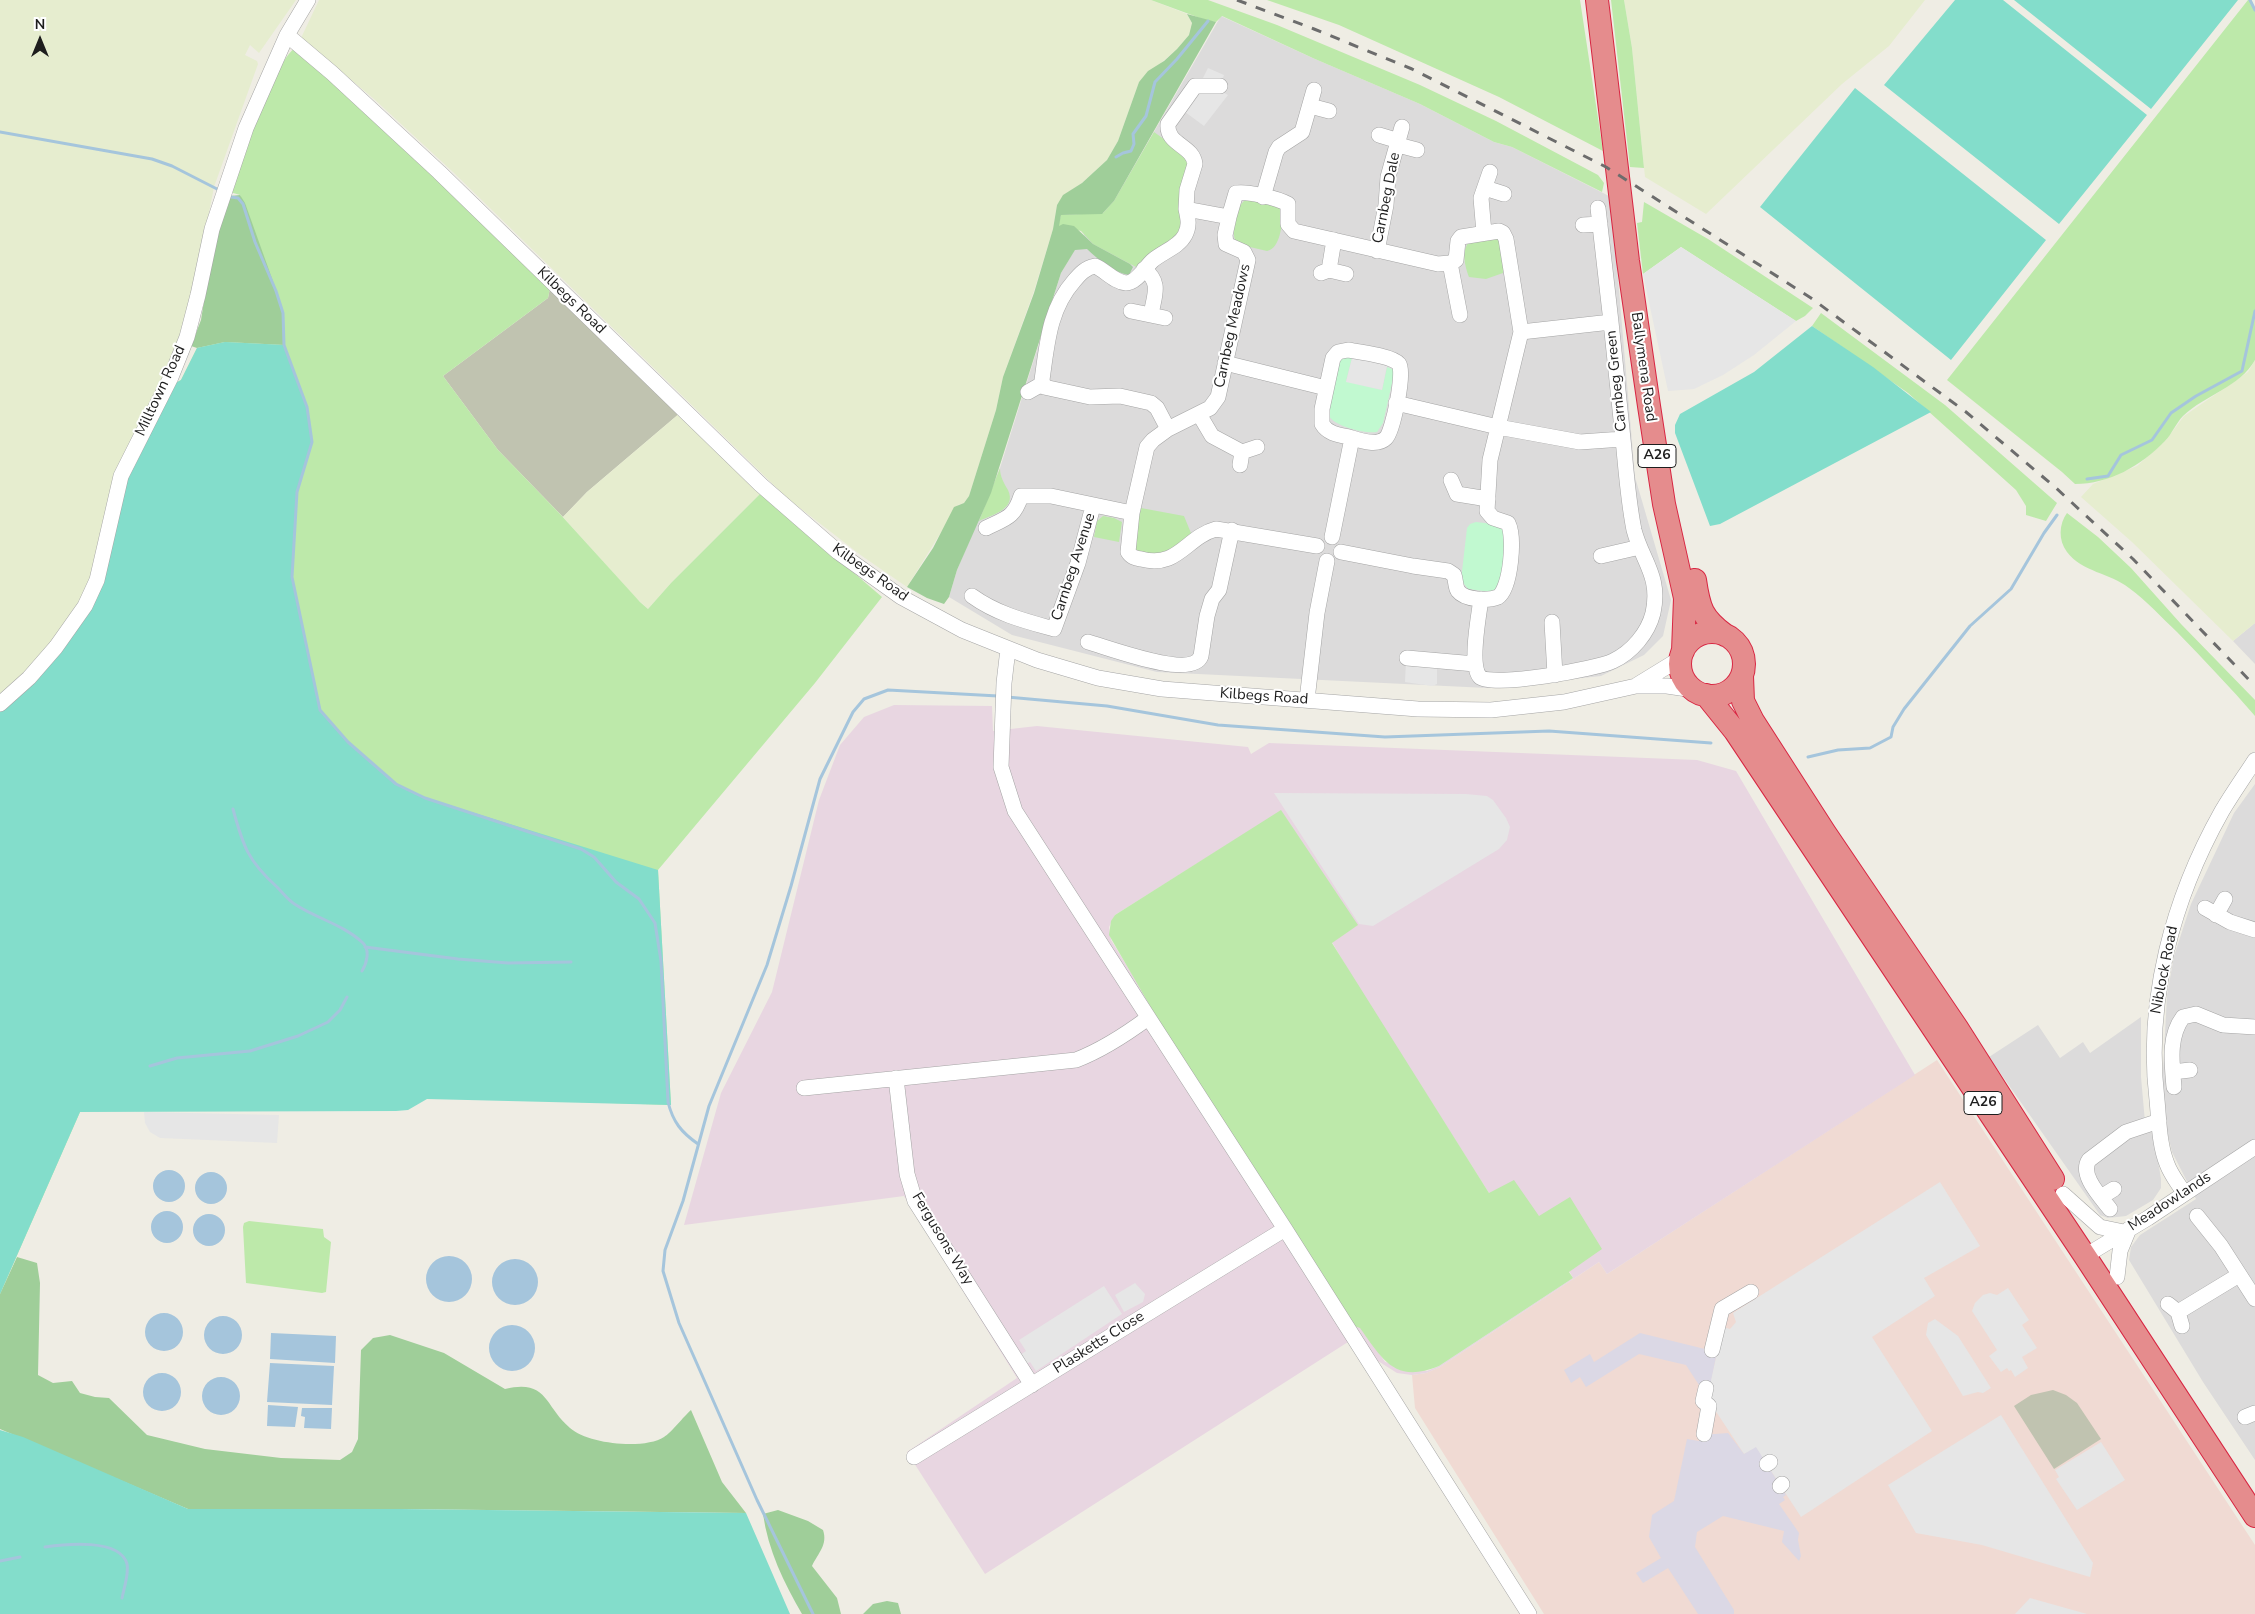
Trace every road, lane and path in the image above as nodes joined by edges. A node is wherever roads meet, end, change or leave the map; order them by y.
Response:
1 (308, 0) edge
2 (1597, 0) edge
3 (287, 35) junction
4 (1220, 86) dead end
5 (1314, 90) dead end
6 (1310, 106) junction
7 (1329, 111) dead end
8 (1379, 135) dead end
9 (1399, 138) junction
10 (1417, 150) dead end
11 (1490, 172) dead end
12 (1484, 188) junction
13 (1504, 194) dead end
14 (1263, 196) junction
15 (1598, 208) dead end
16 (1186, 209) junction
17 (1229, 217) junction
18 (1600, 224) junction
19 (1583, 225) dead end
20 (1484, 233) junction
21 (1334, 240) junction
22 (1377, 251) junction
23 (1628, 261) junction
24 (1450, 263) junction
25 (1144, 269) junction
26 (1346, 274) dead end
27 (1131, 311) dead end
28 (1460, 315) dead end
29 (1611, 322) junction
30 (1521, 332) junction
31 (1225, 363) junction
32 (1042, 384) junction
33 (1326, 388) junction
34 (1028, 392) dead end
35 (1396, 403) junction
36 (1199, 414) junction
37 (1498, 426) junction
38 (1168, 429) junction
39 (1352, 438) junction
40 (1623, 440) junction
41 (1256, 447) dead end
42 (1451, 492) dead end
43 (1488, 500) junction
44 (1093, 506) junction
45 (1132, 513) junction
46 (986, 528) dead end
47 (1232, 530) junction
48 (1332, 537) junction
49 (1317, 546) junction
50 (1640, 547) junction
51 (1341, 552) junction
52 (1601, 556) dead end
53 (1327, 560) junction
54 (972, 596) dead end
55 (1481, 599) junction
56 (1552, 622) dead end
57 (1725, 634) junction
58 (1088, 642) dead end
59 (1008, 649) junction
60 (1682, 655) junction
61 (1407, 658) dead end
62 (1037, 660) junction
63 (1475, 664) junction
64 (1555, 675) junction
65 (1742, 676) junction
66 (1004, 679) junction
67 (1636, 686) junction
68 (1700, 693) junction
69 (1306, 700) junction
70 (0, 704) edge
71 (2255, 760) edge
72 (2225, 899) dead end
73 (2255, 930) edge
74 (1148, 1018) junction
75 (2255, 1026) edge
76 (2190, 1070) dead end
77 (896, 1078) junction
78 (804, 1088) dead end
79 (2159, 1121) junction
80 (2255, 1147) edge
81 (2114, 1189) dead end
82 (2184, 1193) junction
83 (2063, 1194) junction
84 (2101, 1197) junction
85 (2110, 1210) dead end
86 (2196, 1214) dead end
87 (1285, 1229) junction
88 (2127, 1230) junction
89 (2092, 1252) junction
90 (2239, 1275) junction
91 (2117, 1277) junction
92 (1751, 1292) dead end
93 (2255, 1299) edge
94 (2176, 1314) dead end
95 (1712, 1350) dead end
96 (1032, 1385) junction
97 (1706, 1388) dead end
98 (1704, 1434) dead end
99 (914, 1457) dead end
100 (2255, 1488) edge
101 (2255, 1516) edge
102 (1529, 1614) edge

1 - 3 street, Milltown Road
2 - 23 highway, Ballymena Road / A26
3 - 59 street, Kilbegs Road
3 - 70 street, Milltown Road
4 - 16 street
5 - 6 street
6 - 7 street
6 - 14 street
8 - 9 street, Carnbeg Dale
9 - 10 street, Carnbeg Dale
9 - 22 street, Carnbeg Dale
11 - 12 street
12 - 13 street
12 - 20 street
14 - 17 street, Carnbeg Dale
14 - 21 street, Carnbeg Dale
15 - 18 street
16 - 17 street
16 - 25 street
17 - 31 street, Carnbeg Meadows
18 - 19 street
18 - 29 street
20 - 24 street
20 - 30 street
21 - 22 street, Carnbeg Dale
21 - 26 street
22 - 24 street, Carnbeg Dale
23 - 57 highway, Ballymena Road / A26
23 - 60 highway, Ballymena Road / A26
24 - 28 street
25 - 27 street
25 - 32 street
29 - 30 street
29 - 40 street, Carnbeg Green
30 - 37 street
31 - 33 street
31 - 36 street, Carnbeg Meadows
32 - 34 street
32 - 38 street
33 - 35 street
33 - 39 street
35 - 37 street, Carnbeg Green
35 - 39 street
36 - 38 street, Carnbeg Meadows
36 - 41 street
37 - 40 street, Carnbeg Green
37 - 43 street
38 - 45 street, Carnbeg Meadows
39 - 48 street
40 - 50 street, Carnbeg Green
42 - 43 street
43 - 55 street
44 - 45 street, Carnbeg Avenue
44 - 46 street, Carnbeg Avenue
44 - 54 street, Carnbeg Avenue
45 - 47 street
47 - 49 street
47 - 58 street
48 - 49 street
48 - 51 street
49 - 53 street
50 - 52 street
50 - 64 street, Carnbeg Green
51 - 53 street
51 - 55 street
53 - 69 street
55 - 63 street
56 - 64 street
57 - 60 highway
57 - 65 highway, A26
59 - 62 street, Kilbegs Road
59 - 66 street
60 - 67 street, Kilbegs Road
60 - 68 highway, A26
61 - 63 street
62 - 66 street
62 - 69 street, Kilbegs Road
63 - 64 street, Carnbeg Green
65 - 68 highway
65 - 83 highway, A26
66 - 74 street
67 - 68 street, Kilbegs Road
67 - 69 street, Kilbegs Road
68 - 89 highway, A26
71 - 79 street, Niblock Road
72 - 73 street
74 - 77 street
74 - 87 street
75 - 76 street
77 - 78 street
77 - 96 street, Fergusons Way
79 - 82 street, Niblock Road
79 - 84 street, Meadowlands
80 - 82 street, Meadowlands
81 - 84 street
82 - 88 street, Meadowlands
83 - 88 street
83 - 89 highway, A26
84 - 85 street, Meadowlands
86 - 90 street, Meadowlands
87 - 96 street, Plasketts Close
87 - 102 street
88 - 89 street, Meadowlands
88 - 91 street
89 - 91 highway, A26
89 - 101 highway, A26
90 - 93 street, Meadowlands
90 - 94 street
91 - 100 highway, A26
92 - 95 street
96 - 99 street, Plasketts Close
97 - 98 street

